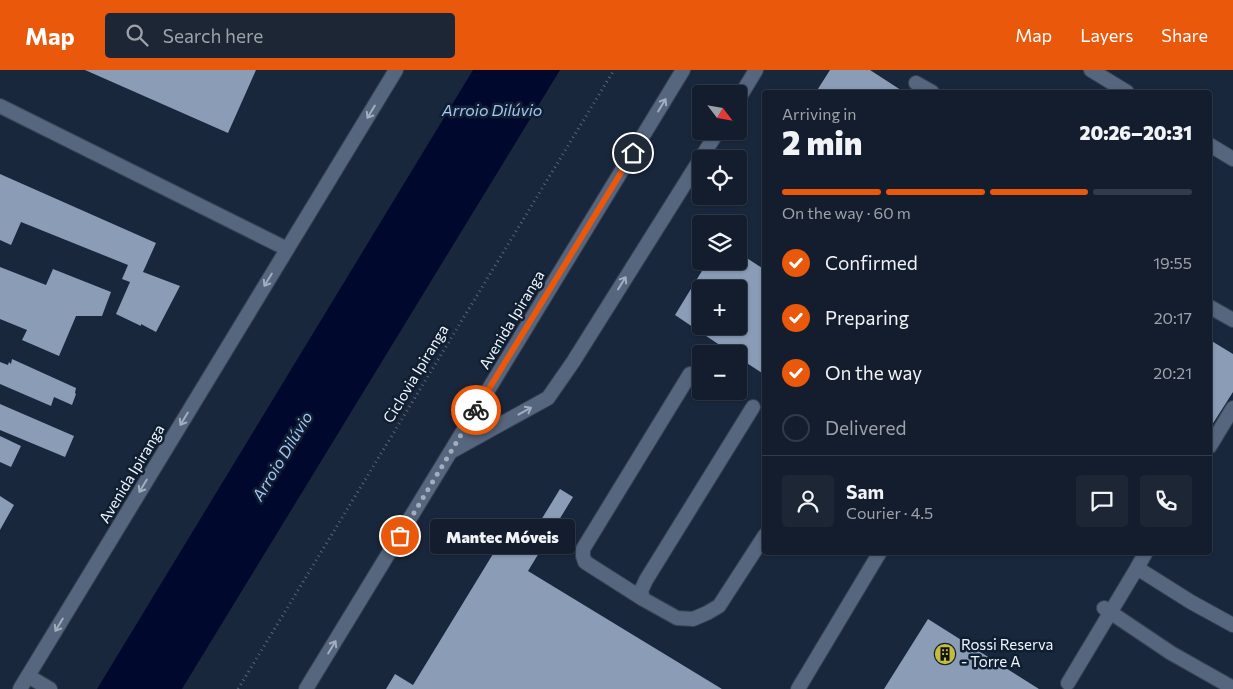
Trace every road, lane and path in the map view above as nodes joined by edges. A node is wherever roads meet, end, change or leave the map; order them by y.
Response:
1 (396, 70) edge
2 (614, 70) edge
3 (683, 70) edge
4 (756, 70) edge
5 (1091, 70) edge
6 (916, 83) dead end
7 (747, 85) edge
8 (928, 90) edge
9 (1124, 90) edge
10 (0, 106) edge
11 (712, 140) edge
12 (1212, 146) edge
13 (1233, 159) edge
14 (287, 249) junction
15 (1212, 307) edge
16 (1233, 320) edge
17 (690, 374) dead end
18 (753, 407) dead end
19 (1233, 408) edge
20 (1212, 443) edge
21 (452, 451) junction
22 (762, 541) edge
23 (878, 555) edge
24 (1144, 555) edge
25 (1137, 568) junction
26 (643, 599) junction
27 (1107, 610) junction
28 (1233, 626) edge
29 (28, 676) junction
30 (1068, 683) dead end
31 (1233, 688) edge
32 (20, 689) edge
33 (50, 689) edge
34 (238, 689) edge
35 (306, 689) edge
36 (798, 689) edge

1 -> 14 main road, Avenida Ipiranga
2 - 34 path, Ciclovia Ipiranga
21 -> 3 main road, Avenida Ipiranga
4 - 7 main road
5 - 9 main road
6 - 8 main road
10 - 14 main road
21 -> 11 main road
12 - 13 main road
14 -> 29 main road, Avenida Ipiranga
15 - 16 main road
17 - 26 main road
18 - 26 main road
19 - 20 main road
35 -> 21 main road, Avenida Ipiranga
22 - 26 main road
23 - 36 main road
24 - 25 main road
25 - 27 main road
25 - 28 main road
27 - 30 main road
27 - 31 main road
29 - 32 main road, Avenida Ipiranga
29 - 33 main road

